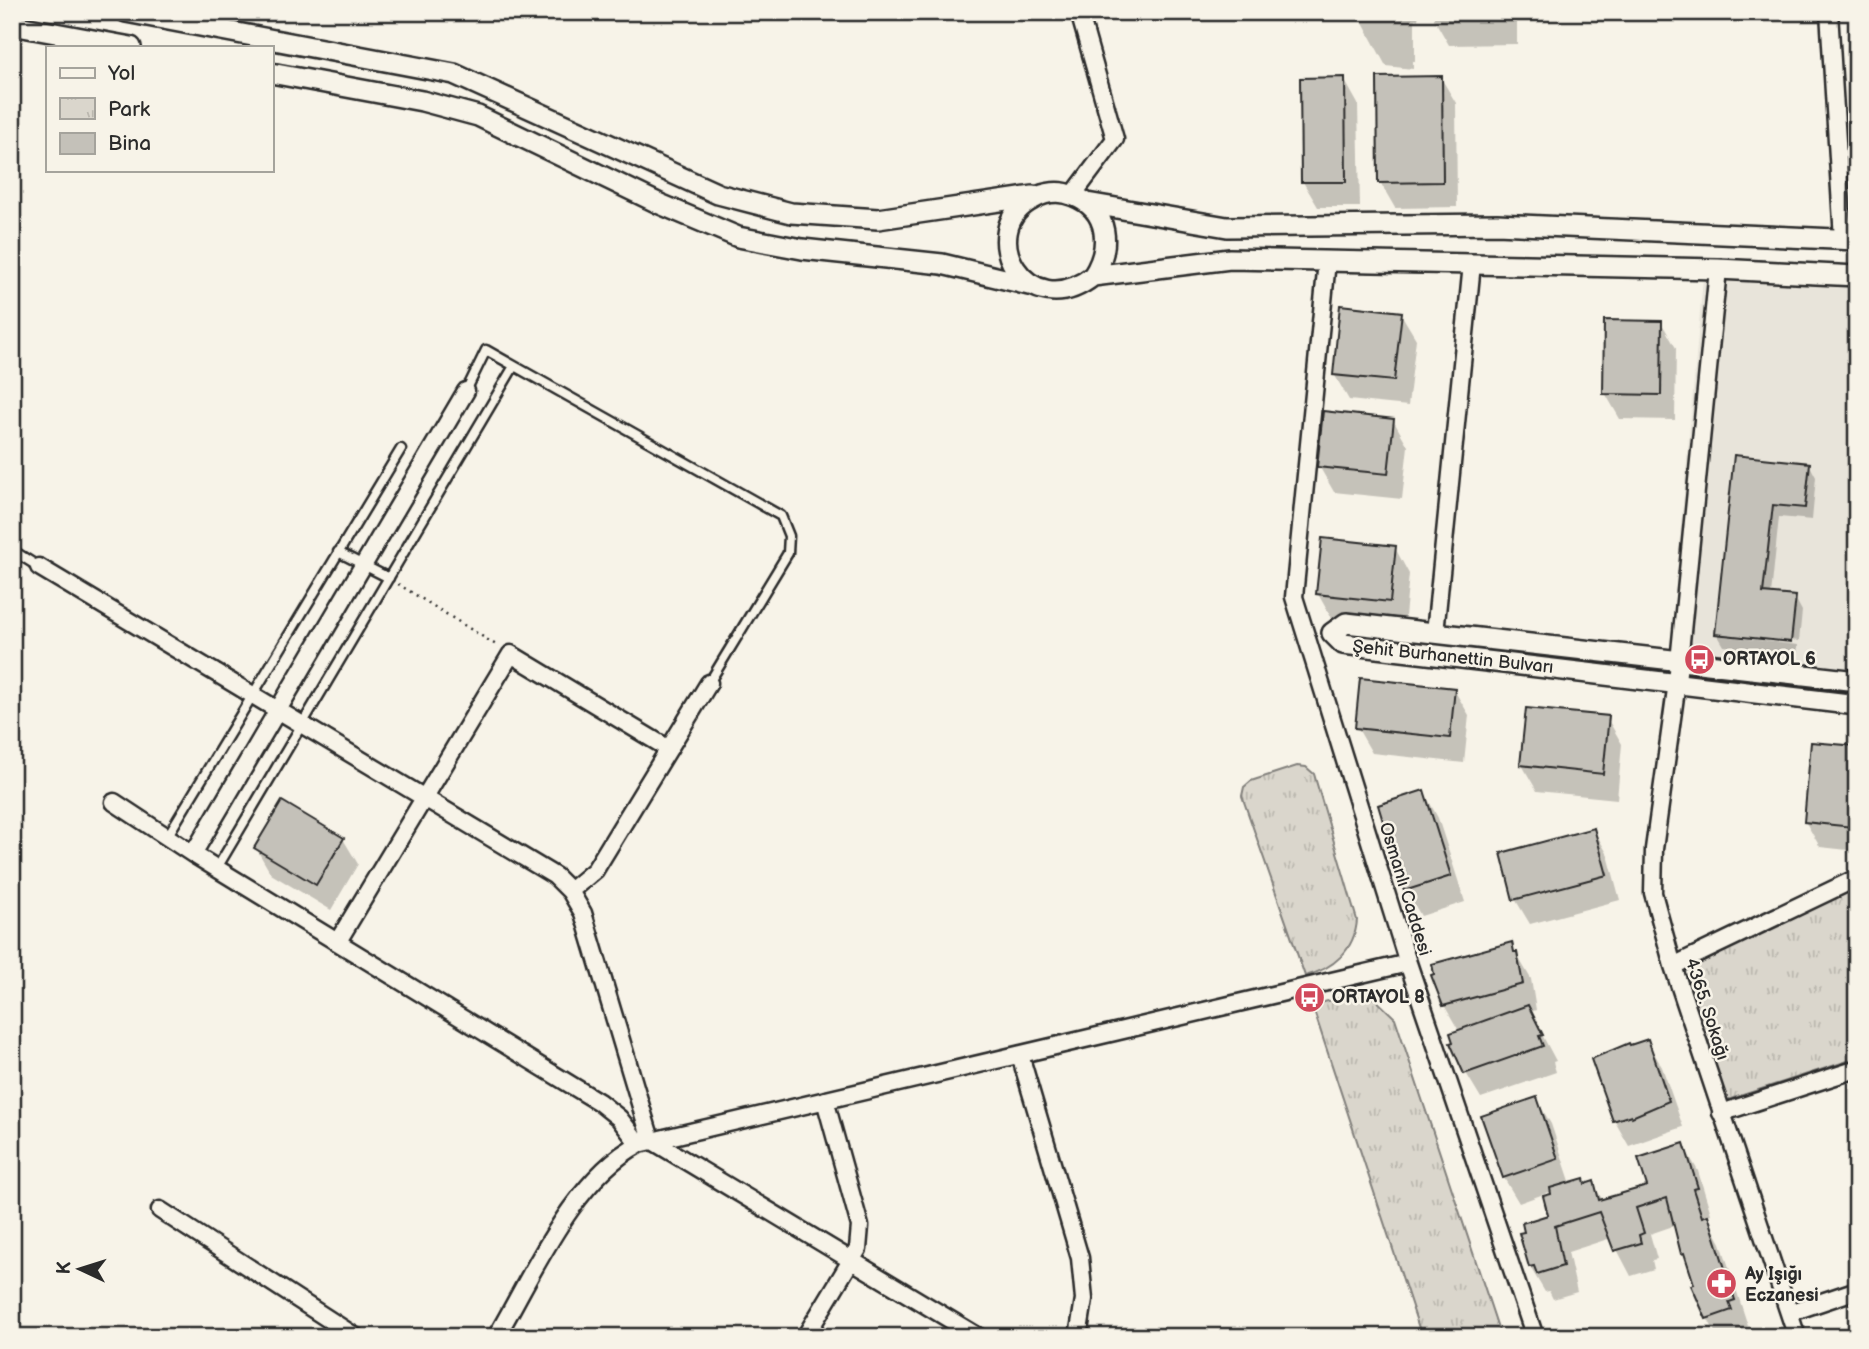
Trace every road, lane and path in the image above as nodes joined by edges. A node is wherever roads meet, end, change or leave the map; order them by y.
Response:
1 (126, 12) edge
2 (1079, 12) edge
3 (1829, 12) edge
4 (12, 25) edge
5 (126, 46) edge
6 (273, 73) edge
7 (1041, 194) junction
8 (1080, 199) junction
9 (1850, 239) edge
10 (1327, 261) junction
11 (1472, 264) junction
12 (1718, 269) junction
13 (1093, 276) junction
14 (1857, 276) edge
15 (1032, 286) junction
16 (514, 366) junction
17 (466, 391) joint
18 (401, 449) dead end
19 (12, 550) edge
20 (338, 552) junction
21 (363, 565) junction
22 (39, 566) joint
23 (388, 579) junction
24 (1332, 633) junction
25 (1435, 633) junction
26 (1305, 635) junction
27 (511, 654) junction
28 (1679, 659) junction
29 (1857, 681) edge
30 (1677, 682) junction
31 (709, 683) joint
32 (253, 695) junction
33 (1857, 705) edge
34 (278, 710) junction
35 (302, 724) junction
36 (669, 749) junction
37 (425, 798) junction
38 (114, 802) dead end
39 (167, 836) junction
40 (193, 854) junction
41 (217, 868) junction
42 (1857, 878) edge
43 (570, 891) junction
44 (338, 941) junction
45 (1408, 963) junction
46 (1673, 966) junction
47 (1020, 1055) junction
48 (1857, 1069) edge
49 (825, 1100) junction
50 (1721, 1113) junction
51 (645, 1142) junction
52 (160, 1210) dead end
53 (851, 1261) junction
54 (1857, 1290) edge
55 (1789, 1313) junction
56 (356, 1337) edge
57 (496, 1337) edge
58 (805, 1337) edge
59 (979, 1337) edge
60 (1078, 1337) edge
61 (1535, 1337) edge
62 (1797, 1337) edge

1 - 7 street
2 - 8 street
3 - 9 street
4 - 5 street
6 - 15 street
7 - 8 street
7 - 15 street
8 - 9 street
8 - 13 street
10 - 11 street
10 - 13 street
10 - 26 street, Osmanlı Caddesi
11 - 12 street
11 - 25 street
12 - 14 street
12 - 28 street, 4365. Sokağı
13 - 15 street
16 - 17 lane
16 - 23 lane
16 - 31 lane
17 - 21 street
18 - 20 lane
19 - 22 lane
20 - 21 lane
20 - 32 lane
21 - 23 lane
21 - 34 street
22 - 32 street
23 - 27 path
23 - 35 lane
24 - 25 street, Şehit Burhanettin Bulvarı
24 - 26 street
24 - 30 street, Şehit Burhanettin Bulvarı
25 - 28 street, Şehit Burhanettin Bulvarı
26 - 45 street, Osmanlı Caddesi
27 - 36 street
27 - 37 street
28 - 29 street, Şehit Burhanettin Bulvarı
28 - 30 street, 4365. Sokağı
30 - 33 street, Şehit Burhanettin Bulvarı
30 - 46 street, 4365. Sokağı
31 - 36 street
32 - 34 street
32 - 39 lane
34 - 35 street
34 - 40 street
35 - 37 street
35 - 41 lane
36 - 43 street
37 - 43 street
37 - 44 street
38 - 39 street
39 - 40 street
40 - 41 street
41 - 44 street
42 - 46 street
43 - 51 street
44 - 51 street
45 - 47 street
45 - 61 street, Osmanlı Caddesi
46 - 50 street, 4365. Sokağı
47 - 49 street
47 - 60 street
48 - 50 street
49 - 51 street
49 - 53 street
50 - 55 street, 4365. Sokağı
51 - 53 street
51 - 57 street
52 - 56 street
53 - 58 street
53 - 59 street
54 - 55 street
55 - 62 street, 4365. Sokağı

